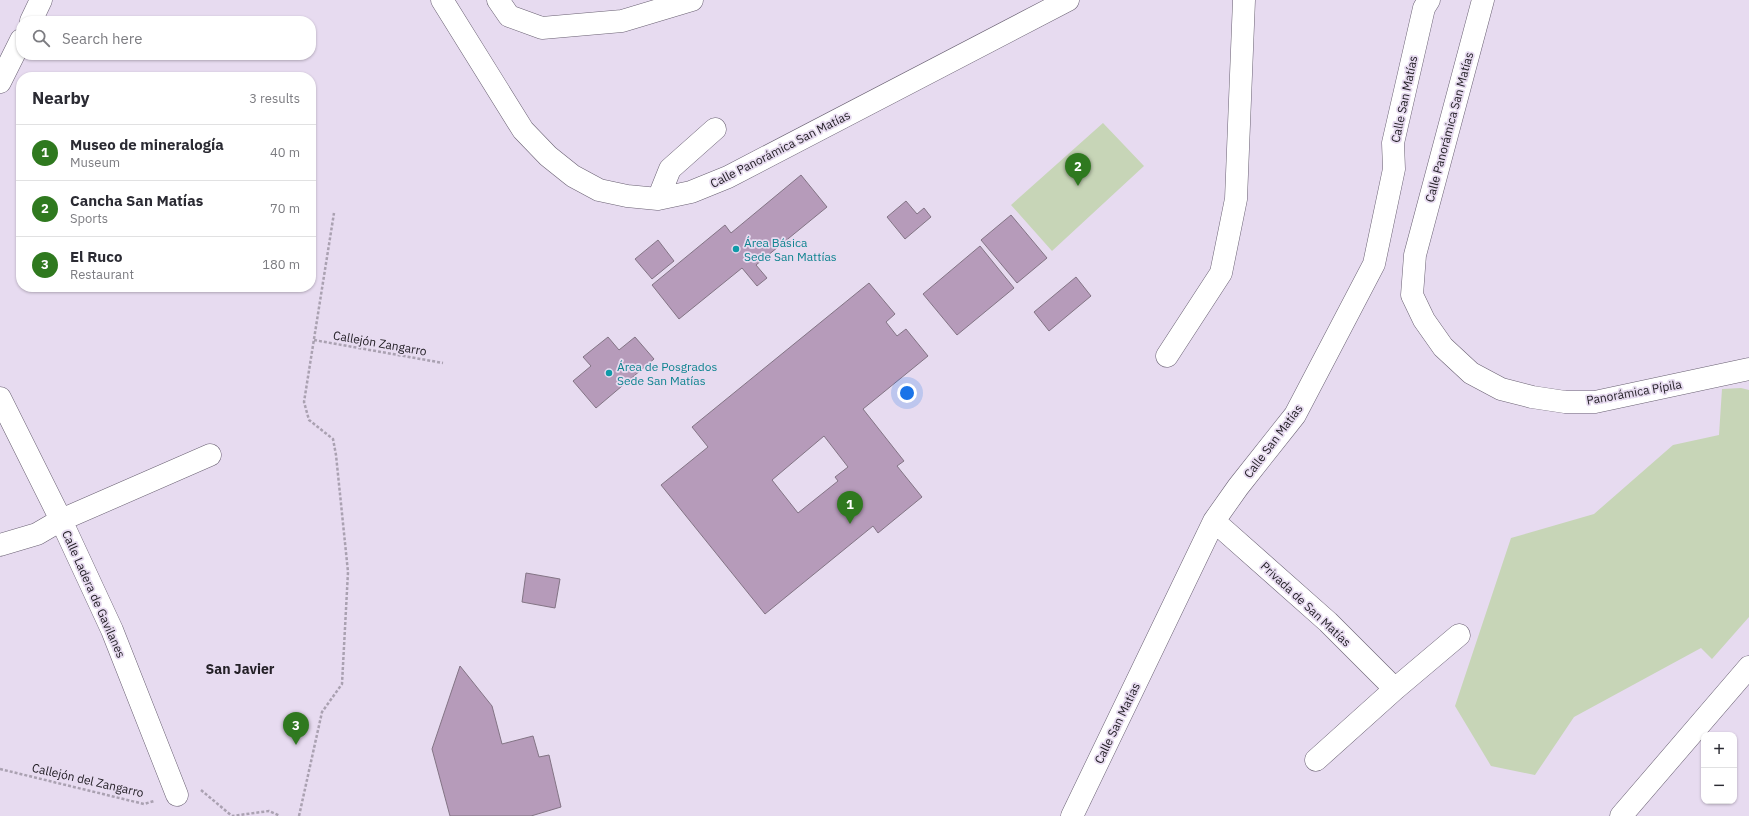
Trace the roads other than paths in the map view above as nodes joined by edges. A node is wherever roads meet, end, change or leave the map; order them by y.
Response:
1 (41, 0) edge
2 (442, 0) edge
3 (498, 0) edge
4 (692, 0) edge
5 (1068, 0) edge
6 (1244, 0) edge
7 (1429, 0) edge
8 (1483, 0) edge
9 (33, 16) edge
10 (16, 50) edge
11 (0, 82) edge
12 (715, 128) dead end
13 (658, 199) junction
14 (1415, 255) joint
15 (1168, 356) dead end
16 (1749, 369) edge
17 (0, 398) edge
18 (210, 455) dead end
19 (61, 520) junction
20 (1214, 521) junction
21 (0, 545) edge
22 (1459, 635) dead end
23 (1749, 667) edge
24 (1395, 689) junction
25 (1316, 760) dead end
26 (177, 795) road end
27 (1072, 816) edge
28 (1621, 816) edge

1 - 9 street
2 - 13 street, Calle Panorámica San Matías
3 - 4 street
5 - 13 street, Calle Panorámica San Matías
6 - 15 street
7 - 20 street, Calle San Matías
8 - 14 street, Calle Panorámica San Matías
10 - 11 street
12 - 13 street
14 - 16 street, Panorámica Pípila
17 - 19 street, Calle Ladera de Gavilanes
18 - 19 street
19 - 21 street
19 - 26 street, Calle Ladera de Gavilanes
20 - 24 street, Privada de San Matías
20 - 27 street, Calle San Matías
22 - 24 street
23 - 28 street
24 - 25 street

